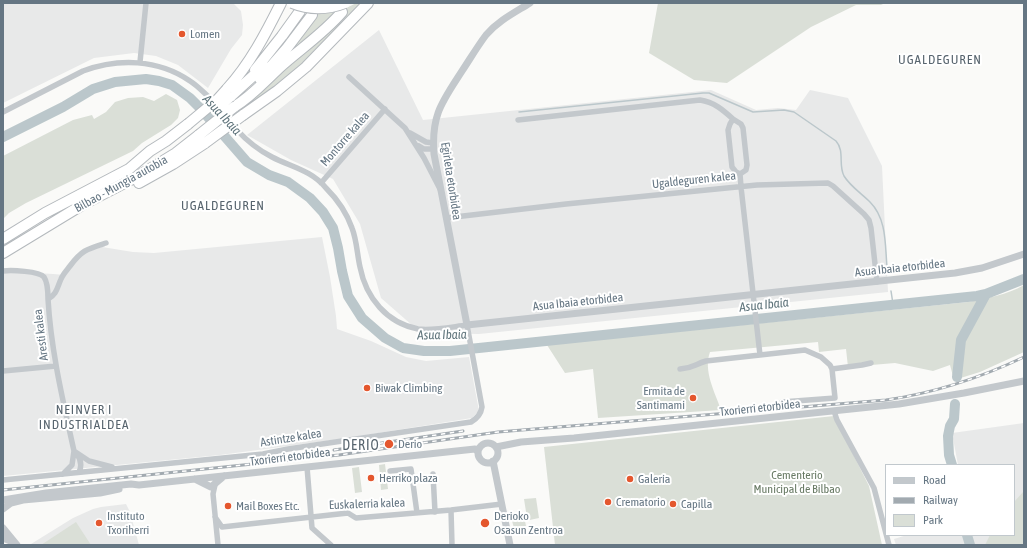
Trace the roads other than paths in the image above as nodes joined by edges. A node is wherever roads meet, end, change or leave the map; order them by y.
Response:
1 (146, 3) edge
2 (281, 3) edge
3 (292, 3) edge
4 (368, 3) edge
5 (530, 3) edge
6 (343, 8) edge
7 (140, 62) junction
8 (349, 77) dead end
9 (230, 98) junction
10 (211, 99) dead end
11 (385, 109) junction
12 (3, 112) edge
13 (734, 119) junction
14 (518, 120) dead end
15 (236, 129) dead end
16 (407, 130) junction
17 (196, 133) junction
18 (414, 141) junction
19 (433, 146) junction
20 (740, 174) junction
21 (321, 183) junction
22 (741, 186) junction
23 (440, 190) junction
24 (446, 218) junction
25 (3, 239) edge
26 (106, 243) dead end
27 (3, 253) edge
28 (1024, 254) edge
29 (3, 272) edge
30 (877, 282) junction
31 (753, 295) junction
32 (48, 299) junction
33 (467, 325) junction
34 (760, 355) junction
35 (871, 363) dead end
36 (56, 366) junction
37 (832, 368) junction
38 (680, 369) dead end
39 (3, 371) edge
40 (1024, 380) edge
41 (782, 402) dead end
42 (834, 411) junction
43 (496, 447) junction
44 (74, 451) junction
45 (478, 452) junction
46 (73, 460) junction
47 (493, 461) junction
48 (307, 467) junction
49 (118, 469) junction
50 (390, 471) dead end
51 (78, 472) junction
52 (63, 474) junction
53 (433, 474) dead end
54 (3, 480) edge
55 (210, 482) junction
56 (139, 485) junction
57 (3, 500) edge
58 (502, 504) junction
59 (3, 509) edge
60 (450, 510) junction
61 (435, 512) junction
62 (417, 513) junction
63 (215, 517) junction
64 (311, 518) junction
65 (3, 528) edge
66 (885, 530) edge
67 (3, 538) edge
68 (17, 544) edge
69 (215, 545) edge
70 (218, 545) edge
71 (331, 545) edge
72 (452, 545) edge
73 (510, 545) edge

1 - 7 street
2 - 9 highway
3 - 6 highway, bridge
4 - 17 highway, bridge
5 - 19 street, Egirleta etorbidea
6 - 9 highway
7 - 10 street
7 - 12 street
8 - 11 street
9 - 9 highway
9 - 17 highway, bridge
9 - 17 highway, bridge
11 - 16 street
11 - 21 street, Montorre kalea
13 - 14 street
13 - 20 street
13 - 20 street
15 - 21 street, Asua Ibaia etorbidea
16 - 18 street
16 - 19 street
17 - 25 highway, Bilbao - Mungia autobia
17 - 27 highway
18 - 19 street
18 - 23 street
19 - 23 street, Egirleta etorbidea
20 - 22 street
21 - 33 street, Asua Ibaia etorbidea
22 - 24 street, Ugaldeguren kalea
22 - 30 street, Ugaldeguren kalea
22 - 31 street
23 - 24 street, Egirleta etorbidea
24 - 33 street, Egirleta etorbidea
26 - 32 street, Aresti kalea
28 - 30 street, Asua Ibaia etorbidea
29 - 32 street
30 - 31 street, Asua Ibaia etorbidea
31 - 33 street, Asua Ibaia etorbidea
31 - 34 street
32 - 36 street, Aresti kalea
33 - 49 street, Astintze kalea
34 - 37 street
34 - 38 street
35 - 37 street
36 - 39 street
36 - 44 street, Aresti kalea
37 - 41 street
40 - 42 street, Txorierri etorbidea
42 - 43 street, Txorierri etorbidea
42 - 66 street
43 - 45 street
43 - 47 street
44 - 46 street, Aresti kalea
44 - 49 street, Astintze kalea
44 - 51 street, Aresti kalea
45 - 47 street
45 - 48 street, Txorierri etorbidea
46 - 51 street, Aresti kalea
46 - 52 street, Aresti kalea
47 - 58 street
48 - 55 street, Txorierri etorbidea
48 - 64 street
49 - 51 street, Astintze kalea
50 - 62 street
51 - 52 street, Astintze kalea
52 - 54 street, Astintze kalea
53 - 61 street
55 - 56 street
55 - 63 street
55 - 69 street
56 - 57 street
56 - 59 street
58 - 60 street, Euskalerria kalea
58 - 73 street
60 - 61 street, Euskalerria kalea
60 - 72 street
61 - 62 street, Euskalerria kalea
62 - 64 street, Euskalerria kalea
63 - 64 street, Euskalerria kalea
63 - 70 street
64 - 71 street
65 - 68 street
67 - 68 street

